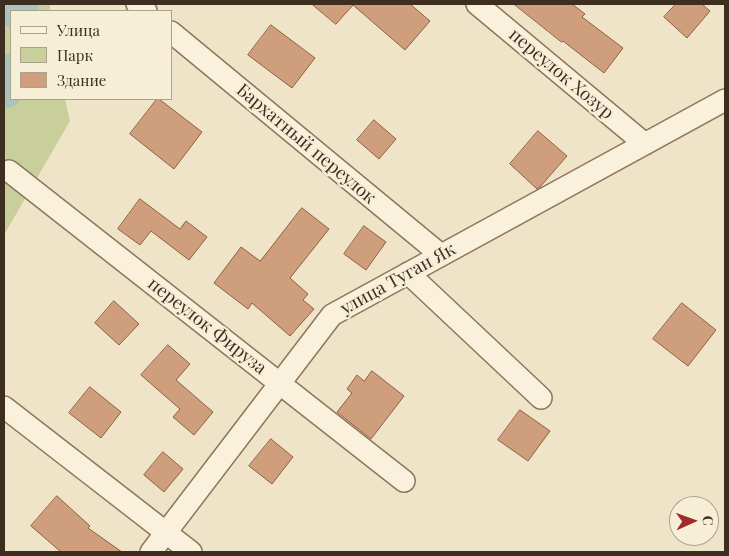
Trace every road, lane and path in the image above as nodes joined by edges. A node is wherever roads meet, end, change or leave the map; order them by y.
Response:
1 (477, 4) edge
2 (172, 33) edge
3 (725, 100) edge
4 (645, 144) junction
5 (9, 171) dead end
6 (441, 255) junction
7 (408, 273) junction
8 (280, 383) junction
9 (541, 398) dead end
10 (4, 407) edge
11 (404, 481) dead end
12 (166, 533) junction
13 (151, 552) edge
14 (191, 552) edge

1 - 4 street, переулок Хозур
2 - 6 street, Бархатный переулок
3 - 4 street, улица Туган Як
4 - 6 street, улица Туган Як
5 - 8 street, переулок Фируза
6 - 7 street, улица Туган Як
7 - 8 street, улица Туган Як
7 - 9 street
8 - 11 street, переулок Фируза
8 - 12 street, улица Туган Як
10 - 12 street
12 - 13 street, улица Туган Як
12 - 14 street

